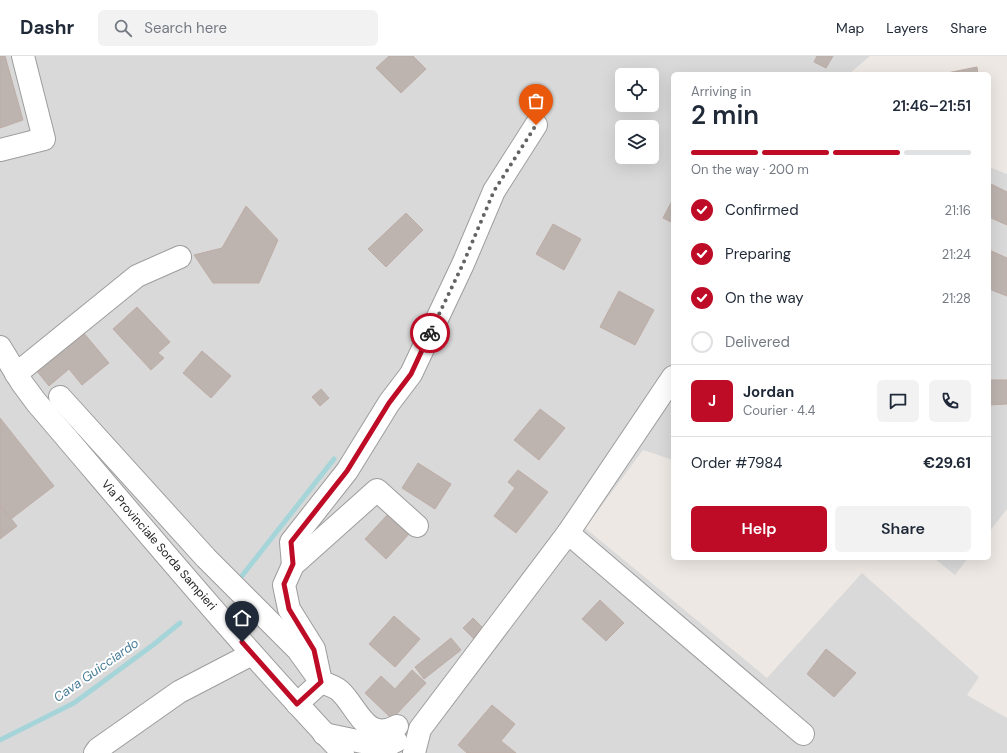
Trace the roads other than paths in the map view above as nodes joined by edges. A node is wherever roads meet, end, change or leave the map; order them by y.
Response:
1 (23, 56) edge
2 (536, 125) dead end
3 (0, 150) edge
4 (180, 256) dead end
5 (0, 347) edge
6 (16, 374) junction
7 (671, 379) edge
8 (60, 397) dead end
9 (417, 526) dead end
10 (568, 533) junction
11 (293, 564) junction
12 (252, 654) junction
13 (321, 682) junction
14 (297, 704) junction
15 (397, 726) dead end
16 (420, 729) junction
17 (803, 734) dead end
18 (332, 746) edge
19 (384, 749) edge
20 (415, 752) edge
21 (95, 753) edge

1 - 3 street
2 - 11 street
4 - 6 street
5 - 6 street, Via Provinciale Sorda Sampieri
6 - 12 street, Via Provinciale Sorda Sampieri
7 - 10 street
8 - 13 street
9 - 11 street
10 - 16 street
10 - 17 street
11 - 13 street
12 - 14 street, Via Provinciale Sorda Sampieri
12 - 21 street
13 - 14 street
13 - 15 street
14 - 18 street, Via Provinciale Sorda Sampieri
16 - 19 street
16 - 20 street
18 - 19 street

